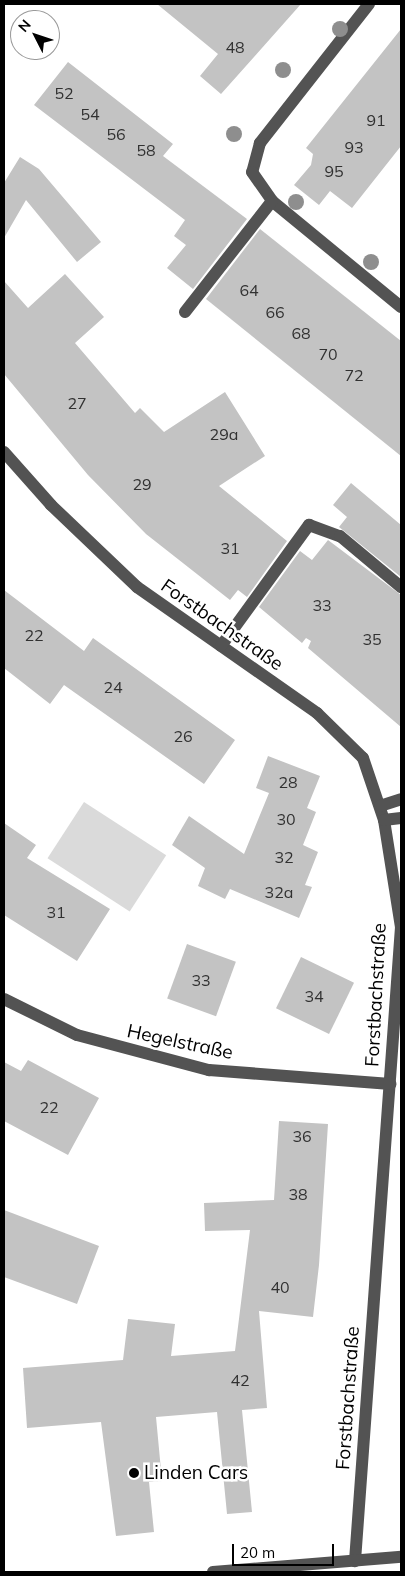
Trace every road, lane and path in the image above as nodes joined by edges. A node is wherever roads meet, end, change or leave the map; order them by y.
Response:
1 (369, 4) edge
2 (272, 201) junction
3 (401, 307) edge
4 (186, 312) dead end
5 (4, 452) edge
6 (401, 587) edge
7 (221, 646) junction
8 (401, 799) edge
9 (380, 806) junction
10 (401, 818) edge
11 (384, 820) junction
12 (4, 999) edge
13 (390, 1084) junction
14 (401, 1557) edge
15 (348, 1565) edge
16 (213, 1572) edge

1 - 2 street
2 - 3 street
2 - 4 street
5 - 7 street, Forstbachstraße
6 - 7 street
7 - 9 street, Forstbachstraße
8 - 9 street
9 - 11 street, Forstbachstraße
10 - 11 street
11 - 13 street, Forstbachstraße
12 - 13 street, Hegelstraße
13 - 15 street, Forstbachstraße
14 - 15 street
15 - 16 street

